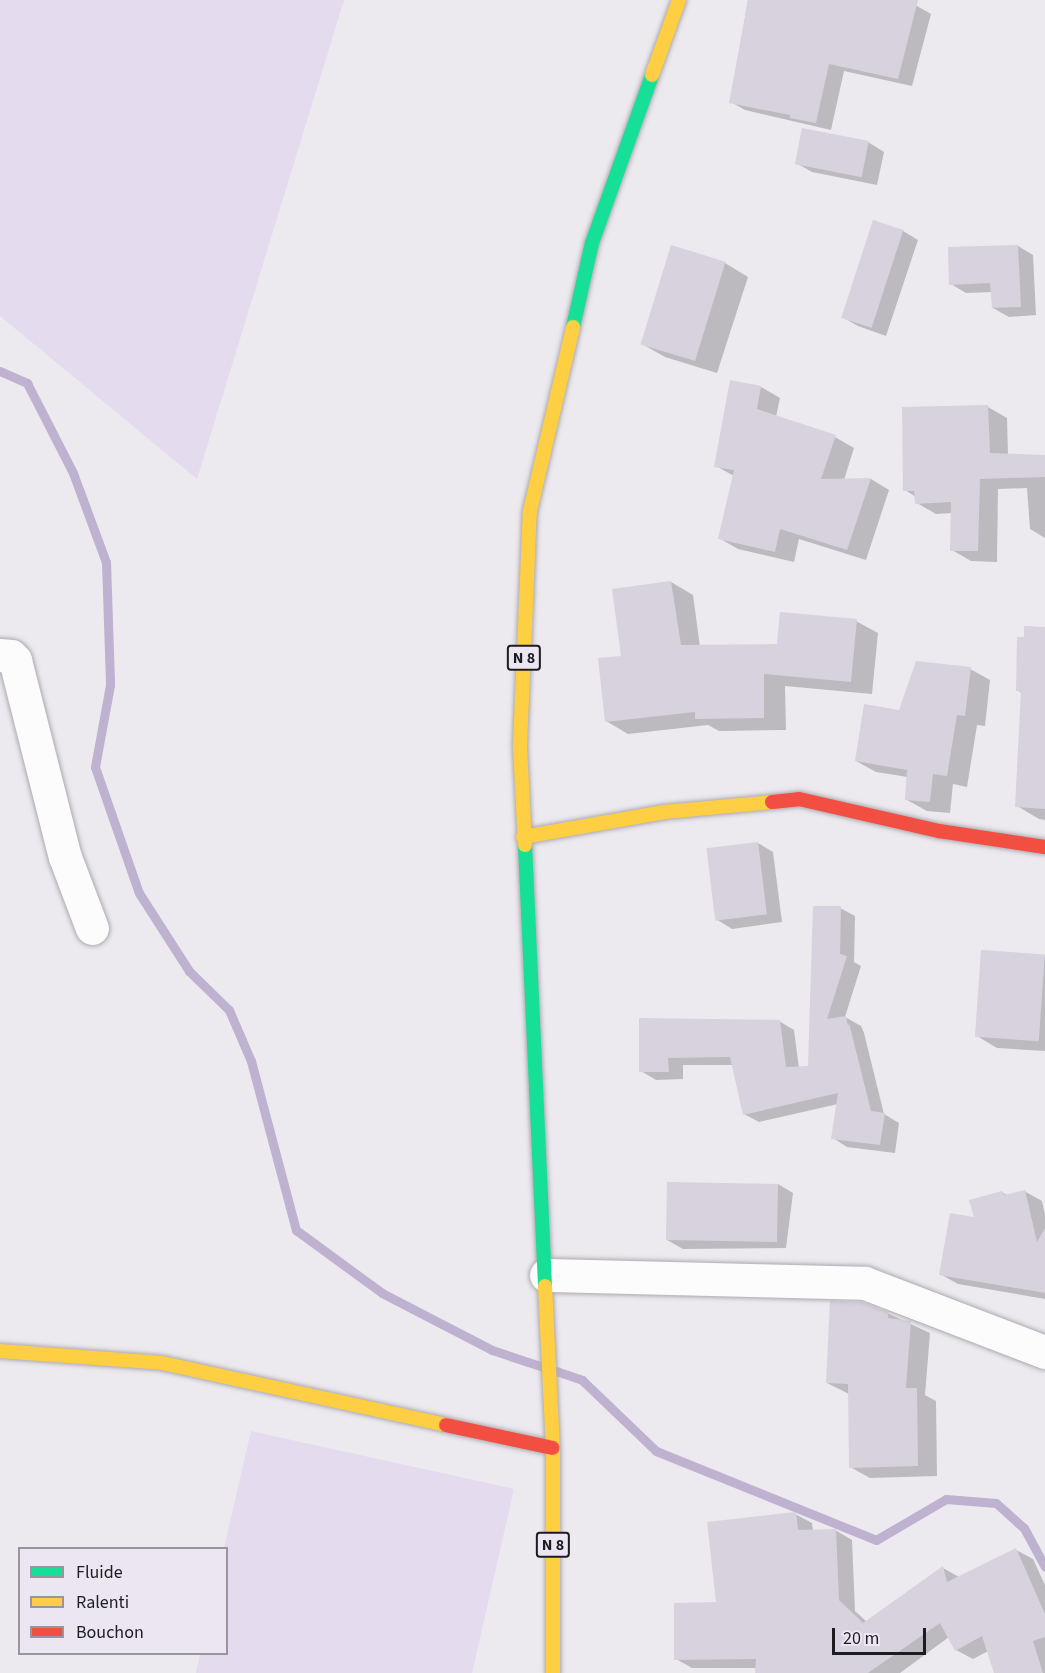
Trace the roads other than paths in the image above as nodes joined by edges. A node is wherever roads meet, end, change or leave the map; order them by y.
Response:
1 (679, 0) edge
2 (0, 655) edge
3 (523, 837) junction
4 (1045, 847) edge
5 (92, 928) dead end
6 (546, 1275) junction
7 (0, 1351) edge
8 (1045, 1352) edge
9 (553, 1448) junction
10 (553, 1673) edge

1 - 3 main road, N 8
2 - 5 street
3 - 4 main road
3 - 6 main road, N 8
6 - 8 street
6 - 9 main road, N 8
7 - 9 main road
9 - 10 main road, N 8

